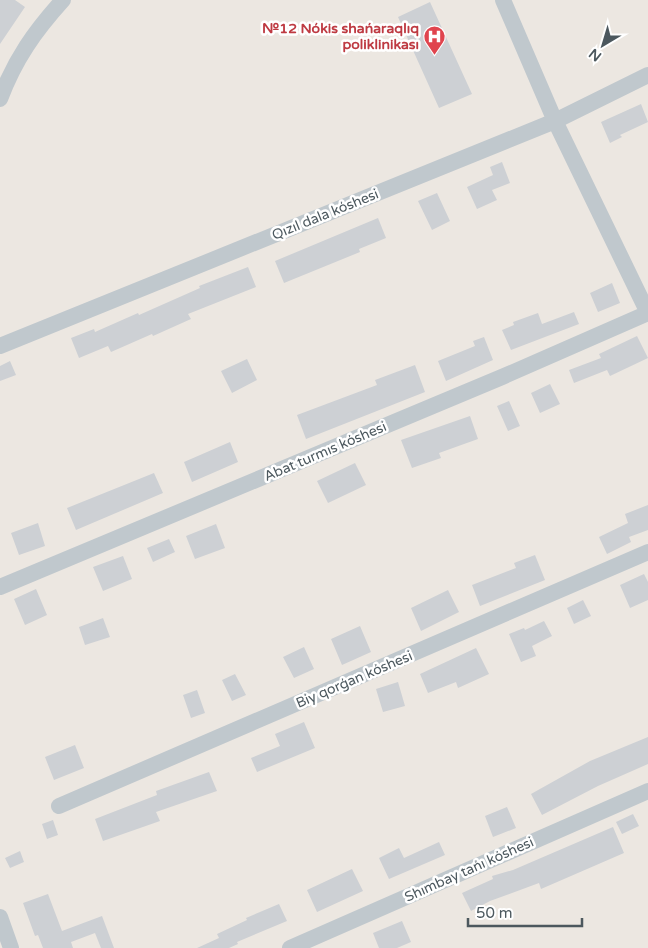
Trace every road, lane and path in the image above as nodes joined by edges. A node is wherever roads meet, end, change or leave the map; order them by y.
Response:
1 (63, 0) edge
2 (503, 0) edge
3 (648, 75) edge
4 (0, 99) edge
5 (555, 121) junction
6 (648, 313) edge
7 (0, 346) edge
8 (648, 552) edge
9 (0, 587) edge
10 (648, 791) edge
11 (60, 806) dead end
12 (0, 917) edge
13 (11, 948) edge
14 (290, 948) edge

1 - 4 street
2 - 5 street
3 - 5 street, Qızıl dala kóshesi
5 - 6 street
5 - 7 street, Qızıl dala kóshesi
6 - 9 street, Abat turmıs kóshesi
8 - 11 street, Biy qorǵan kóshesi
10 - 14 street, Shımbay tańı kóshesi
12 - 13 street

